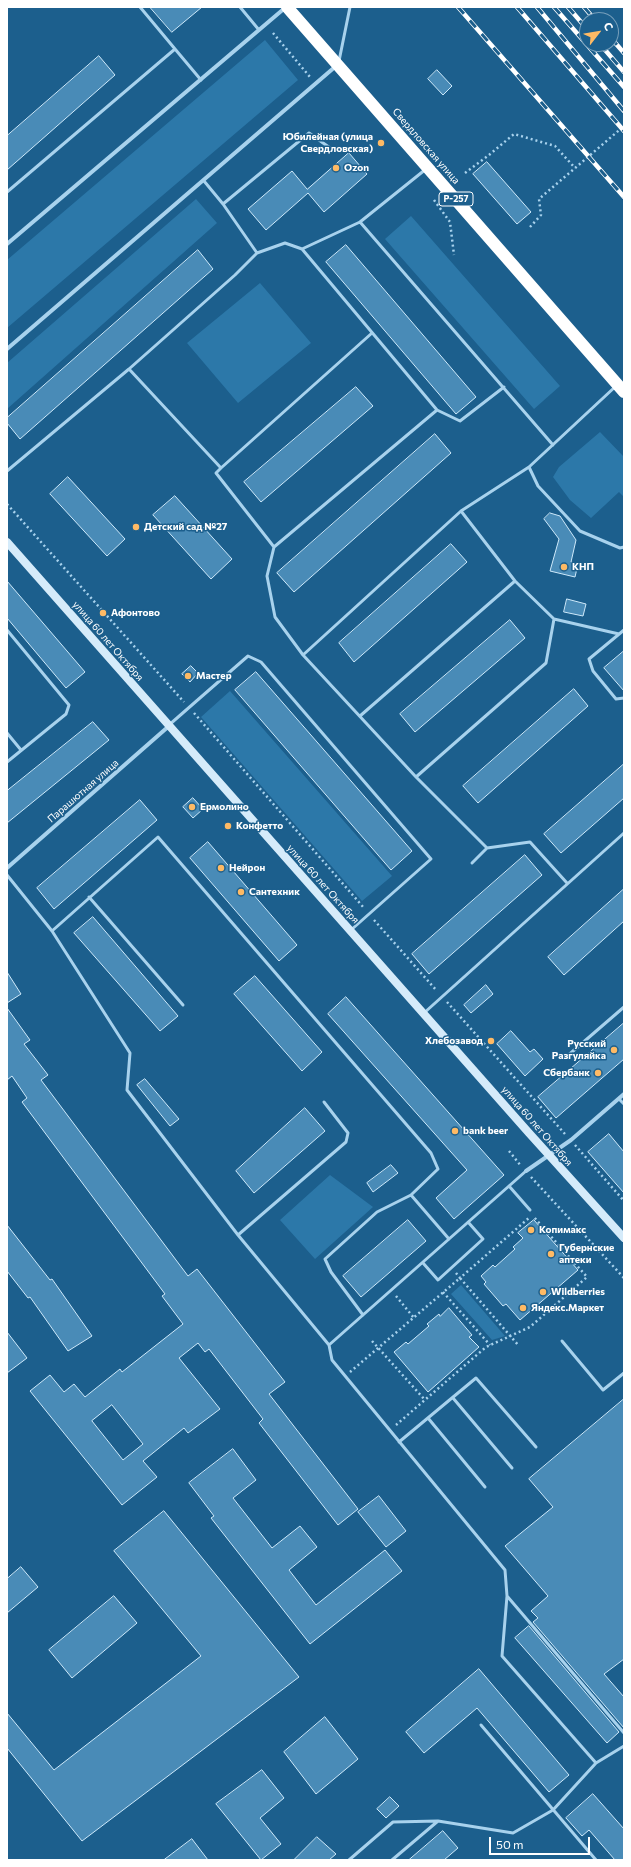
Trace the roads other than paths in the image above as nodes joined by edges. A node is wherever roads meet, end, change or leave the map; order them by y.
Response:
1 (140, 7) edge
2 (240, 7) edge
3 (287, 7) edge
4 (350, 7) edge
5 (260, 31) junction
6 (175, 49) junction
7 (338, 64) junction
8 (201, 80) junction
9 (333, 150) dead end
10 (428, 167) junction
11 (204, 181) junction
12 (7, 192) edge
13 (223, 204) junction
14 (360, 222) junction
15 (7, 244) edge
16 (302, 249) junction
17 (257, 254) junction
18 (372, 333) junction
19 (7, 349) edge
20 (129, 369) junction
21 (504, 387) junction
22 (621, 389) edge
23 (437, 410) junction
24 (553, 445) junction
25 (529, 467) junction
26 (221, 468) junction
27 (7, 471) edge
28 (461, 511) junction
29 (7, 542) edge
30 (274, 547) junction
31 (624, 547) edge
32 (515, 581) junction
33 (554, 619) junction
34 (7, 630) edge
35 (624, 630) edge
36 (619, 634) junction
37 (303, 655) junction
38 (624, 698) edge
39 (360, 716) junction
40 (169, 725) junction
41 (7, 733) edge
42 (21, 750) junction
43 (7, 762) edge
44 (416, 777) junction
45 (624, 833) edge
46 (487, 848) junction
47 (472, 863) dead end
48 (7, 868) edge
49 (7, 875) edge
50 (567, 883) junction
51 (89, 897) junction
52 (350, 930) junction
53 (52, 931) junction
54 (183, 1005) dead end
55 (624, 1007) edge
56 (424, 1013) junction
57 (565, 1058) dead end
58 (624, 1094) edge
59 (619, 1099) junction
60 (324, 1102) dead end
61 (624, 1104) edge
62 (549, 1155) junction
63 (526, 1171) joint
64 (509, 1186) junction
65 (411, 1195) junction
66 (530, 1210) dead end
67 (468, 1222) junction
68 (238, 1235) junction
69 (624, 1238) edge
70 (449, 1239) junction
71 (423, 1263) junction
72 (363, 1315) junction
73 (562, 1341) dead end
74 (329, 1345) junction
75 (624, 1372) edge
76 (453, 1398) junction
77 (428, 1418) junction
78 (399, 1442) junction
79 (536, 1447) dead end
80 (512, 1468) dead end
81 (485, 1487) dead end
82 (507, 1596) junction
83 (481, 1726) dead end
84 (624, 1733) edge
85 (624, 1746) edge
86 (596, 1763) junction
87 (553, 1810) junction
88 (438, 1821) junction
89 (348, 1860) edge
90 (392, 1860) edge
91 (596, 1860) edge

1 - 6 lane
2 - 5 lane
3 - 5 street
3 - 7 highway, Свердловская улица / Р-257
4 - 7 lane
5 - 8 street
6 - 8 lane
6 - 12 lane
7 - 10 highway, Свердловская улица / Р-257
7 - 11 street
8 - 15 street
9 - 13 lane
10 - 14 lane
10 - 22 highway, Свердловская улица / Р-257
11 - 13 lane
11 - 19 street
13 - 17 lane
14 - 16 lane
14 - 21 lane
16 - 17 lane
16 - 18 lane
17 - 20 lane
18 - 23 lane
18 - 26 lane
20 - 26 lane
20 - 27 lane
21 - 23 lane
21 - 24 lane
22 - 24 lane
23 - 30 lane
24 - 25 lane
25 - 28 lane
25 - 31 lane
26 - 30 lane
28 - 32 lane
28 - 37 lane
29 - 40 main road, улица 60 лет Октября
30 - 37 lane
32 - 33 lane
32 - 39 lane
33 - 36 lane
33 - 44 lane
34 - 42 lane
35 - 36 lane
36 - 38 lane
37 - 39 lane
39 - 44 lane
40 - 48 street, Парашютная улица
40 - 52 main road, улица 60 лет Октября
40 - 52 lane
41 - 42 lane
42 - 43 lane
44 - 46 lane
45 - 50 lane
46 - 47 lane
46 - 50 lane
49 - 53 lane
50 - 56 lane
51 - 53 lane
51 - 54 lane
51 - 65 lane
52 - 56 main road, улица 60 лет Октября
53 - 68 lane
55 - 57 lane
56 - 62 main road, улица 60 лет Октября
58 - 59 street
59 - 61 lane
59 - 62 street
60 - 68 lane
62 - 63 street
62 - 69 main road, улица 60 лет Октября
63 - 64 lane
64 - 66 lane
64 - 67 lane
65 - 70 lane
65 - 72 lane
67 - 70 lane
67 - 71 lane
68 - 74 lane
70 - 71 lane
71 - 72 lane
72 - 74 lane
73 - 75 lane
74 - 78 lane
76 - 77 lane
76 - 79 lane
76 - 80 lane
77 - 78 lane
77 - 81 lane
78 - 82 lane
82 - 84 lane
82 - 86 lane
83 - 87 lane
85 - 86 lane
86 - 87 lane
87 - 88 lane
87 - 91 lane
88 - 89 lane
88 - 90 lane

